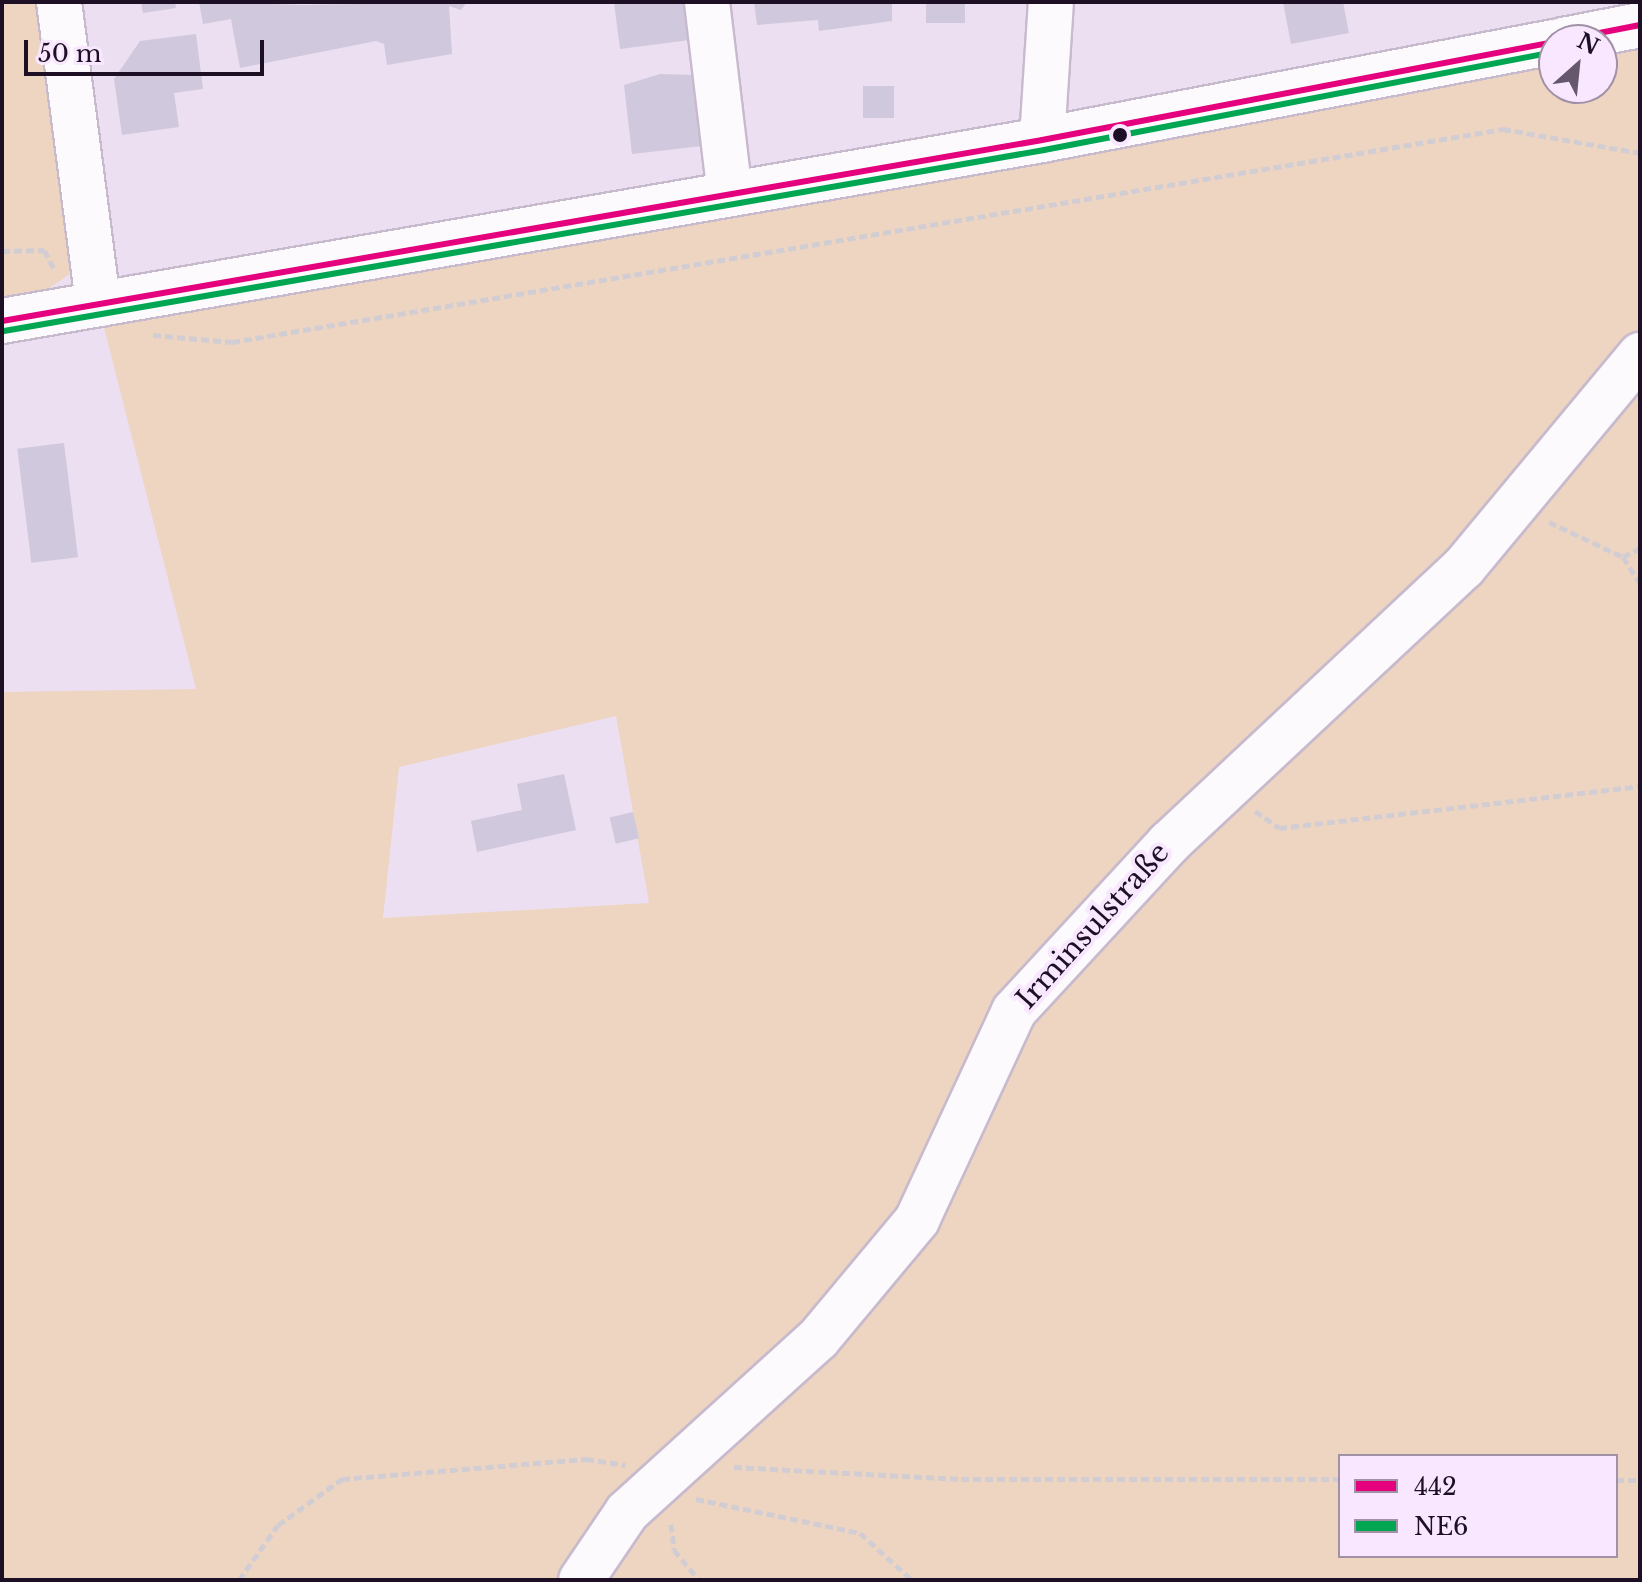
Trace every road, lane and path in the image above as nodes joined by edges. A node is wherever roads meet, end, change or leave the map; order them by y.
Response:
1 (59, 2) edge
2 (707, 2) edge
3 (1051, 2) edge
4 (1640, 25) edge
5 (1618, 29) edge
6 (1538, 45) edge
7 (1042, 140) junction
8 (1640, 153) edge
9 (730, 194) junction
10 (98, 304) junction
11 (2, 321) edge
12 (1640, 355) edge
13 (1519, 508) junction
14 (1640, 548) edge
15 (1623, 557) junction
16 (1640, 583) edge
17 (1640, 786) edge
18 (1225, 789) junction
19 (691, 1452) junction
20 (1338, 1479) edge
21 (1618, 1480) edge
22 (1640, 1480) edge
23 (664, 1494) junction
24 (239, 1580) edge
25 (581, 1580) edge
26 (699, 1580) edge
27 (912, 1580) edge

1 - 10 street
2 - 9 street
3 - 7 street
4 - 5 street
6 - 7 street
7 - 9 street
8 - 10 path
9 - 10 street
10 - 11 street
12 - 13 street, Irminsulstraße
13 - 15 path
13 - 18 street, Irminsulstraße
14 - 15 path
15 - 16 path
17 - 18 path
18 - 19 street, Irminsulstraße
19 - 20 path
19 - 23 street, Irminsulstraße
21 - 22 path
23 - 24 path
23 - 25 street, Irminsulstraße
23 - 26 path
23 - 27 path

